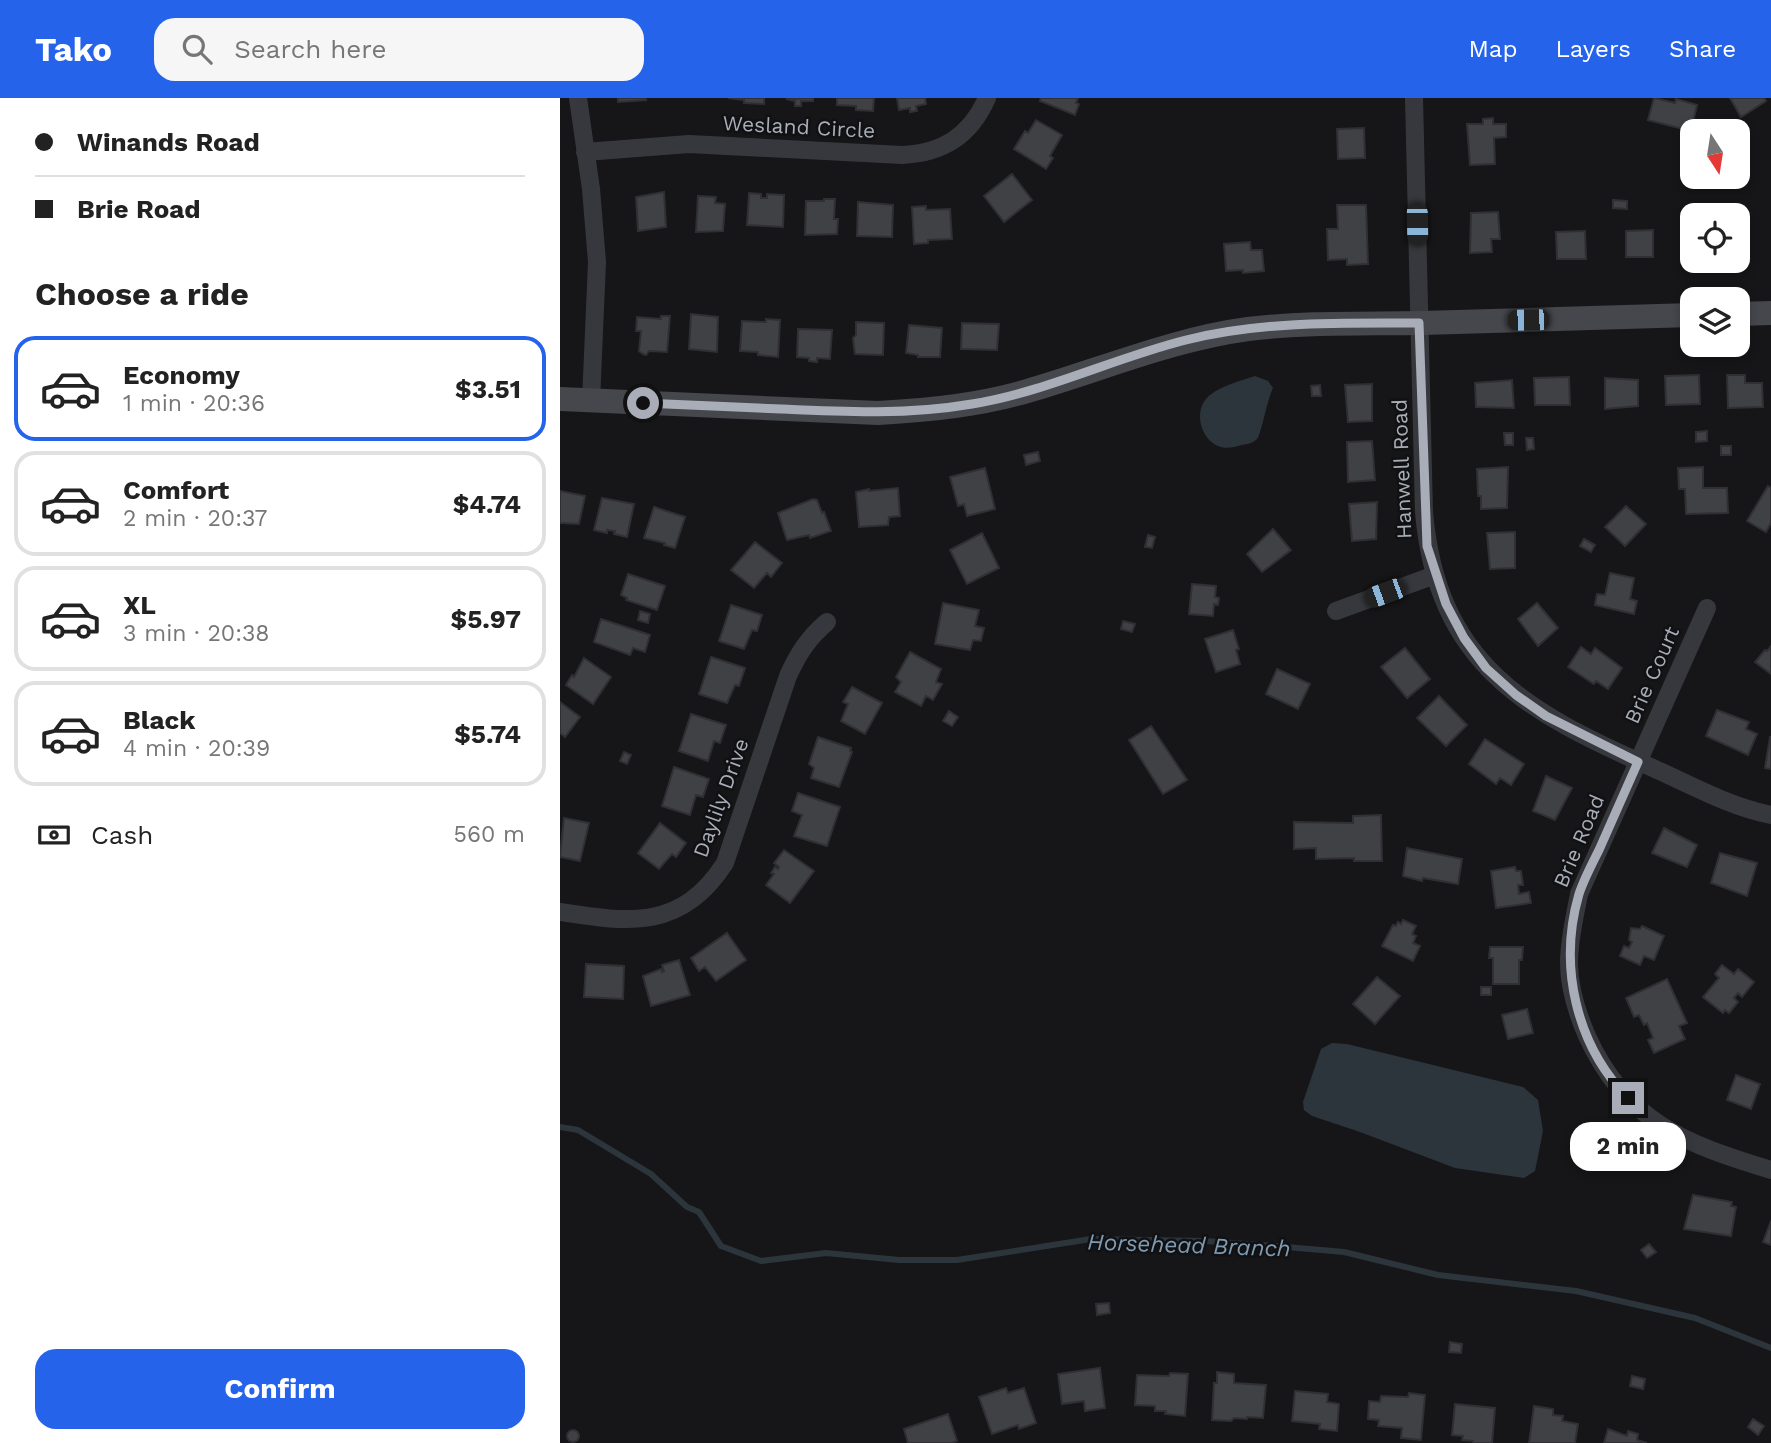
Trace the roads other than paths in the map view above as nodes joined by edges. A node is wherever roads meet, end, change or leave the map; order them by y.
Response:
1 (578, 98) edge
2 (986, 98) edge
3 (1414, 98) edge
4 (585, 152) junction
5 (1771, 313) edge
6 (1750, 314) edge
7 (1680, 315) edge
8 (1419, 323) junction
9 (560, 399) edge
10 (591, 401) junction
11 (1435, 575) junction
12 (1707, 608) dead end
13 (1336, 611) dead end
14 (827, 622) dead end
15 (1638, 762) junction
16 (1771, 815) edge
17 (560, 912) edge
18 (1771, 1170) edge

1 - 4 street
2 - 4 street, Wesland Circle
3 - 8 street, Hanwell Road
4 - 10 street
5 - 6 street
7 - 8 street
8 - 10 street
8 - 11 street, Hanwell Road
9 - 10 street
11 - 13 street
11 - 15 street, Hanwell Road
12 - 15 street, Brie Court
14 - 17 street, Daylily Drive
15 - 16 street, Hanwell Road
15 - 18 street, Brie Road

